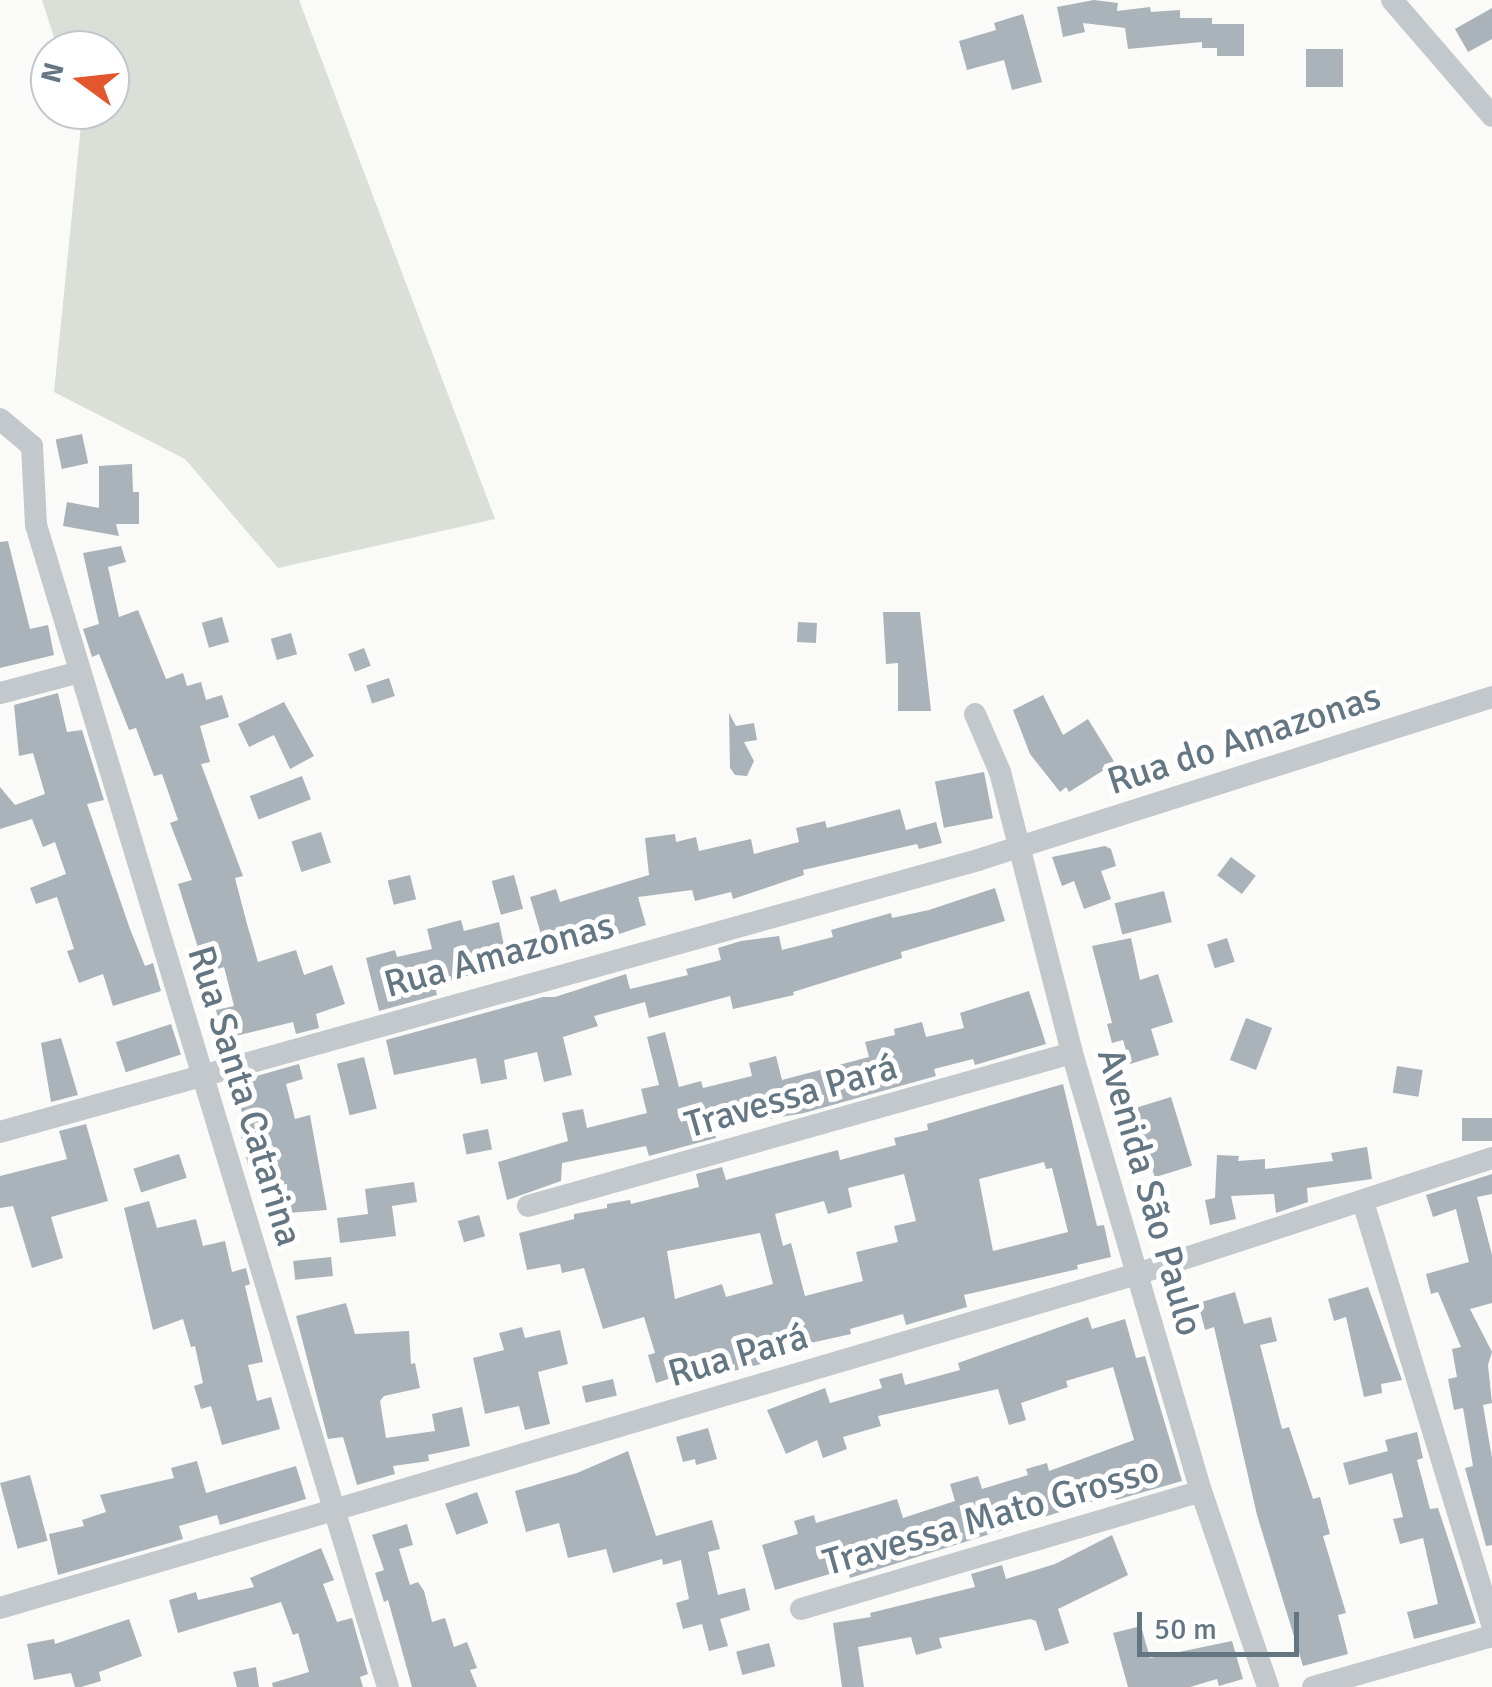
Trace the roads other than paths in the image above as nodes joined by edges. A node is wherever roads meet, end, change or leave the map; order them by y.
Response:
1 (1392, 0) edge
2 (1492, 116) edge
3 (0, 419) edge
4 (80, 672) junction
5 (0, 693) edge
6 (1492, 697) edge
7 (974, 714) dead end
8 (1018, 847) junction
9 (1072, 1053) junction
10 (202, 1073) junction
11 (0, 1132) edge
12 (1492, 1158) edge
13 (1363, 1202) junction
14 (528, 1206) dead end
15 (1137, 1274) junction
16 (1201, 1491) junction
17 (333, 1511) junction
18 (0, 1608) edge
19 (801, 1608) dead end
20 (1492, 1624) edge
21 (1492, 1636) edge
22 (388, 1687) edge
23 (1268, 1687) edge
24 (1313, 1687) edge

1 - 2 street
3 - 4 street, Rua Santa Catarina
4 - 5 street
4 - 10 street, Rua Santa Catarina
6 - 8 street, Rua do Amazonas
7 - 8 street, Avenida São Paulo
8 - 9 street, Avenida São Paulo
8 - 10 street, Rua Amazonas
9 - 14 street, Travessa Pará
9 - 15 street, Avenida São Paulo
10 - 11 street, Rua Amazonas
10 - 17 street, Rua Santa Catarina
12 - 13 street, Rua Pará
13 - 15 street, Rua Pará
13 - 20 street
15 - 16 street, Avenida São Paulo
15 - 17 street, Rua Pará
16 - 19 street, Travessa Mato Grosso
16 - 23 street, Avenida São Paulo
17 - 18 street, Rua Pará
17 - 22 street, Rua Santa Catarina
21 - 24 street

